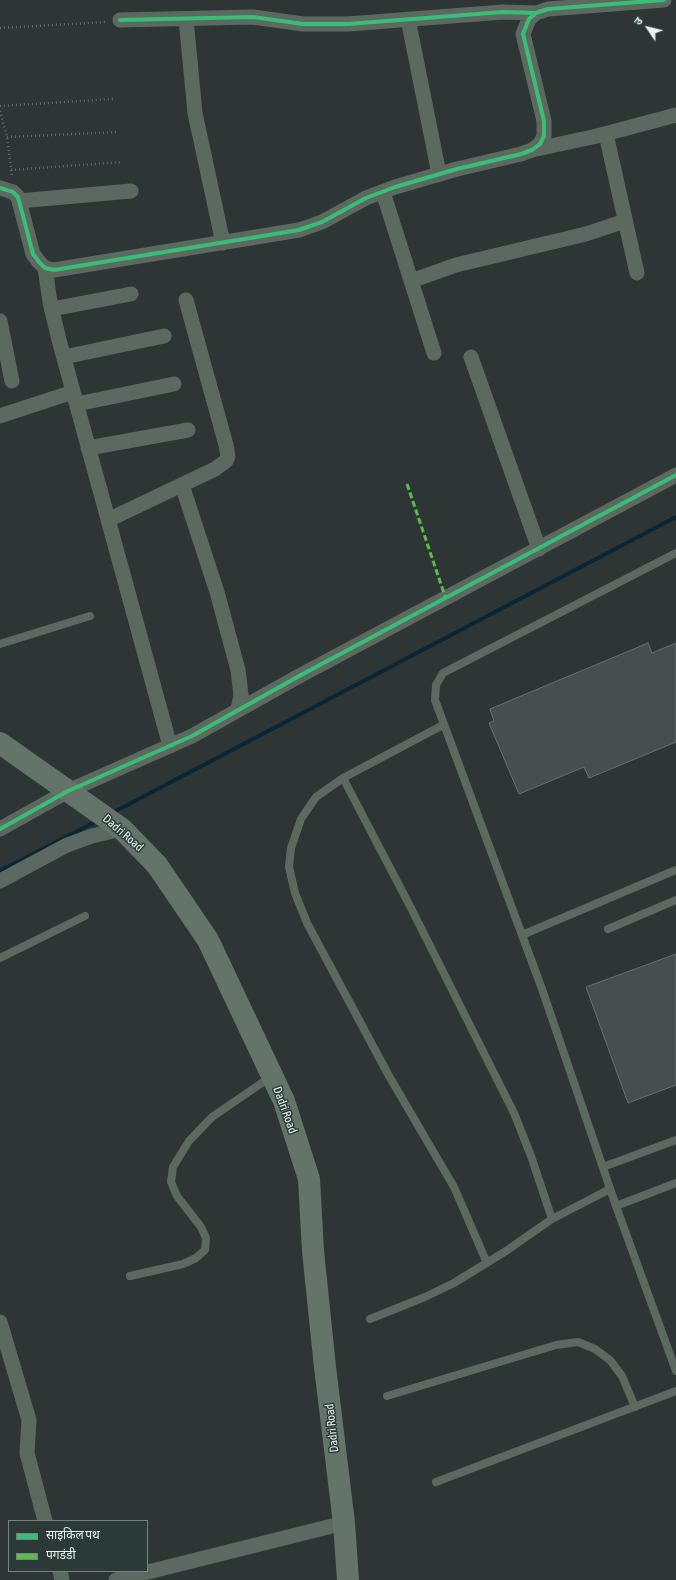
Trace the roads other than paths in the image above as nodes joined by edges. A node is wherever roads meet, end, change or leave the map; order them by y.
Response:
1 (664, 0) edge
2 (536, 13) junction
3 (186, 19) junction
4 (408, 19) junction
5 (120, 20) road end
6 (676, 115) edge
7 (606, 134) junction
8 (532, 150) junction
9 (439, 174) junction
10 (131, 191) dead end
11 (384, 192) junction
12 (11, 194) edge
13 (626, 221) junction
14 (223, 243) junction
15 (45, 268) junction
16 (637, 273) dead end
17 (411, 281) junction
18 (131, 294) dead end
19 (186, 300) dead end
20 (52, 309) junction
21 (0, 320) edge
22 (164, 336) dead end
23 (434, 353) dead end
24 (64, 357) junction
25 (472, 357) dead end
26 (12, 381) dead end
27 (174, 384) dead end
28 (75, 398) junction
29 (0, 416) edge
30 (188, 430) dead end
31 (88, 448) junction
32 (676, 475) edge
33 (182, 485) junction
34 (108, 520) junction
35 (539, 549) junction
36 (676, 553) edge
37 (90, 616) dead end
38 (0, 644) edge
39 (238, 710) junction
40 (444, 725) junction
41 (0, 743) edge
42 (170, 746) junction
43 (343, 778) junction
44 (71, 793) junction
45 (115, 824) junction
46 (0, 829) edge
47 (676, 870) edge
48 (0, 881) edge
49 (676, 900) edge
50 (85, 916) dead end
51 (608, 929) dead end
52 (522, 935) junction
53 (0, 958) edge
54 (272, 1076) junction
55 (676, 1140) edge
56 (603, 1167) junction
57 (676, 1183) edge
58 (610, 1189) junction
59 (616, 1206) junction
60 (552, 1220) junction
61 (487, 1263) junction
62 (130, 1276) dead end
63 (370, 1319) dead end
64 (0, 1322) edge
65 (676, 1371) edge
66 (676, 1391) edge
67 (387, 1396) dead end
68 (634, 1407) junction
69 (436, 1482) dead end
70 (46, 1520) edge
71 (344, 1523) junction
72 (116, 1580) edge
73 (348, 1580) edge

1 - 2 street
2 - 4 street
2 - 8 street
3 - 4 street
3 - 5 street
3 - 14 street
4 - 9 street
6 - 7 street
7 - 8 street
7 - 13 street
8 - 9 street
9 - 11 street
10 - 12 street
11 - 14 street
11 - 17 street
12 - 15 street
13 - 16 street
13 - 17 street
14 - 15 street
15 - 20 street
17 - 23 street
18 - 20 street
19 - 33 street
20 - 24 street
21 - 26 street
22 - 24 street
24 - 28 street
25 - 35 street
27 - 28 street
28 - 29 street
28 - 31 street
30 - 31 street
31 - 34 street
32 - 35 street
33 - 34 street
33 - 39 street
34 - 42 street
35 - 39 street
36 - 40 lane
37 - 38 lane
39 - 42 street
40 - 43 lane
40 - 52 lane
41 - 44 main road, Dadri Road
42 - 44 street
43 - 60 lane
43 - 61 lane
44 - 45 main road, Dadri Road
44 - 46 street
45 - 48 street
45 - 54 main road, Dadri Road
47 - 52 lane
49 - 51 lane
50 - 53 lane
52 - 56 lane
54 - 62 lane
54 - 71 main road, Dadri Road
55 - 56 lane
56 - 58 lane
57 - 59 lane
58 - 59 lane
58 - 60 lane
59 - 65 lane
60 - 61 lane
61 - 63 lane
64 - 70 street
66 - 68 lane
67 - 68 lane
68 - 69 lane
71 - 72 street
71 - 73 main road, Dadri Road

